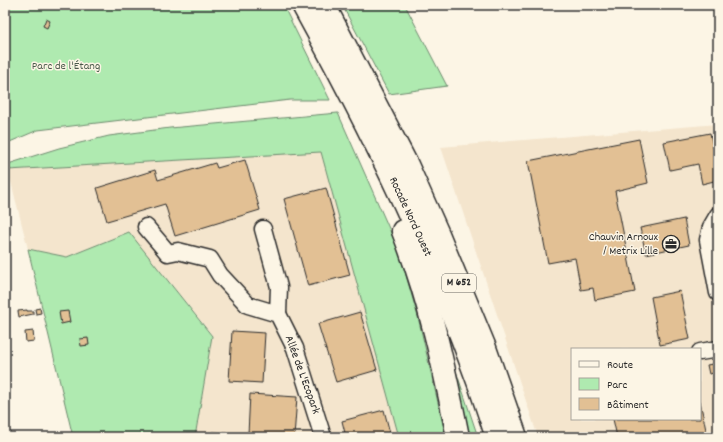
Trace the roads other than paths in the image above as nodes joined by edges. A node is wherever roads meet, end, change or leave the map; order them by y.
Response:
1 (303, 5) edge
2 (324, 5) edge
3 (352, 77) junction
4 (378, 137) junction
5 (718, 215) edge
6 (146, 227) dead end
7 (263, 229) dead end
8 (718, 294) edge
9 (278, 314) junction
10 (718, 349) edge
11 (701, 352) edge
12 (323, 437) edge
13 (458, 437) edge
14 (497, 437) edge
15 (516, 437) edge

1 - 3 highway, Rocade Nord Ouest / M 652
2 - 3 highway, Rocade Nord Ouest / M 652
3 - 4 highway, Rocade Nord Ouest / M 652
4 - 13 highway
4 - 14 highway, Rocade Nord Ouest / M 652
4 - 15 highway, Rocade Nord Ouest / M 652
5 - 8 street
6 - 9 street
7 - 9 street
9 - 12 street, Allée de L'Ecopark
10 - 11 street

